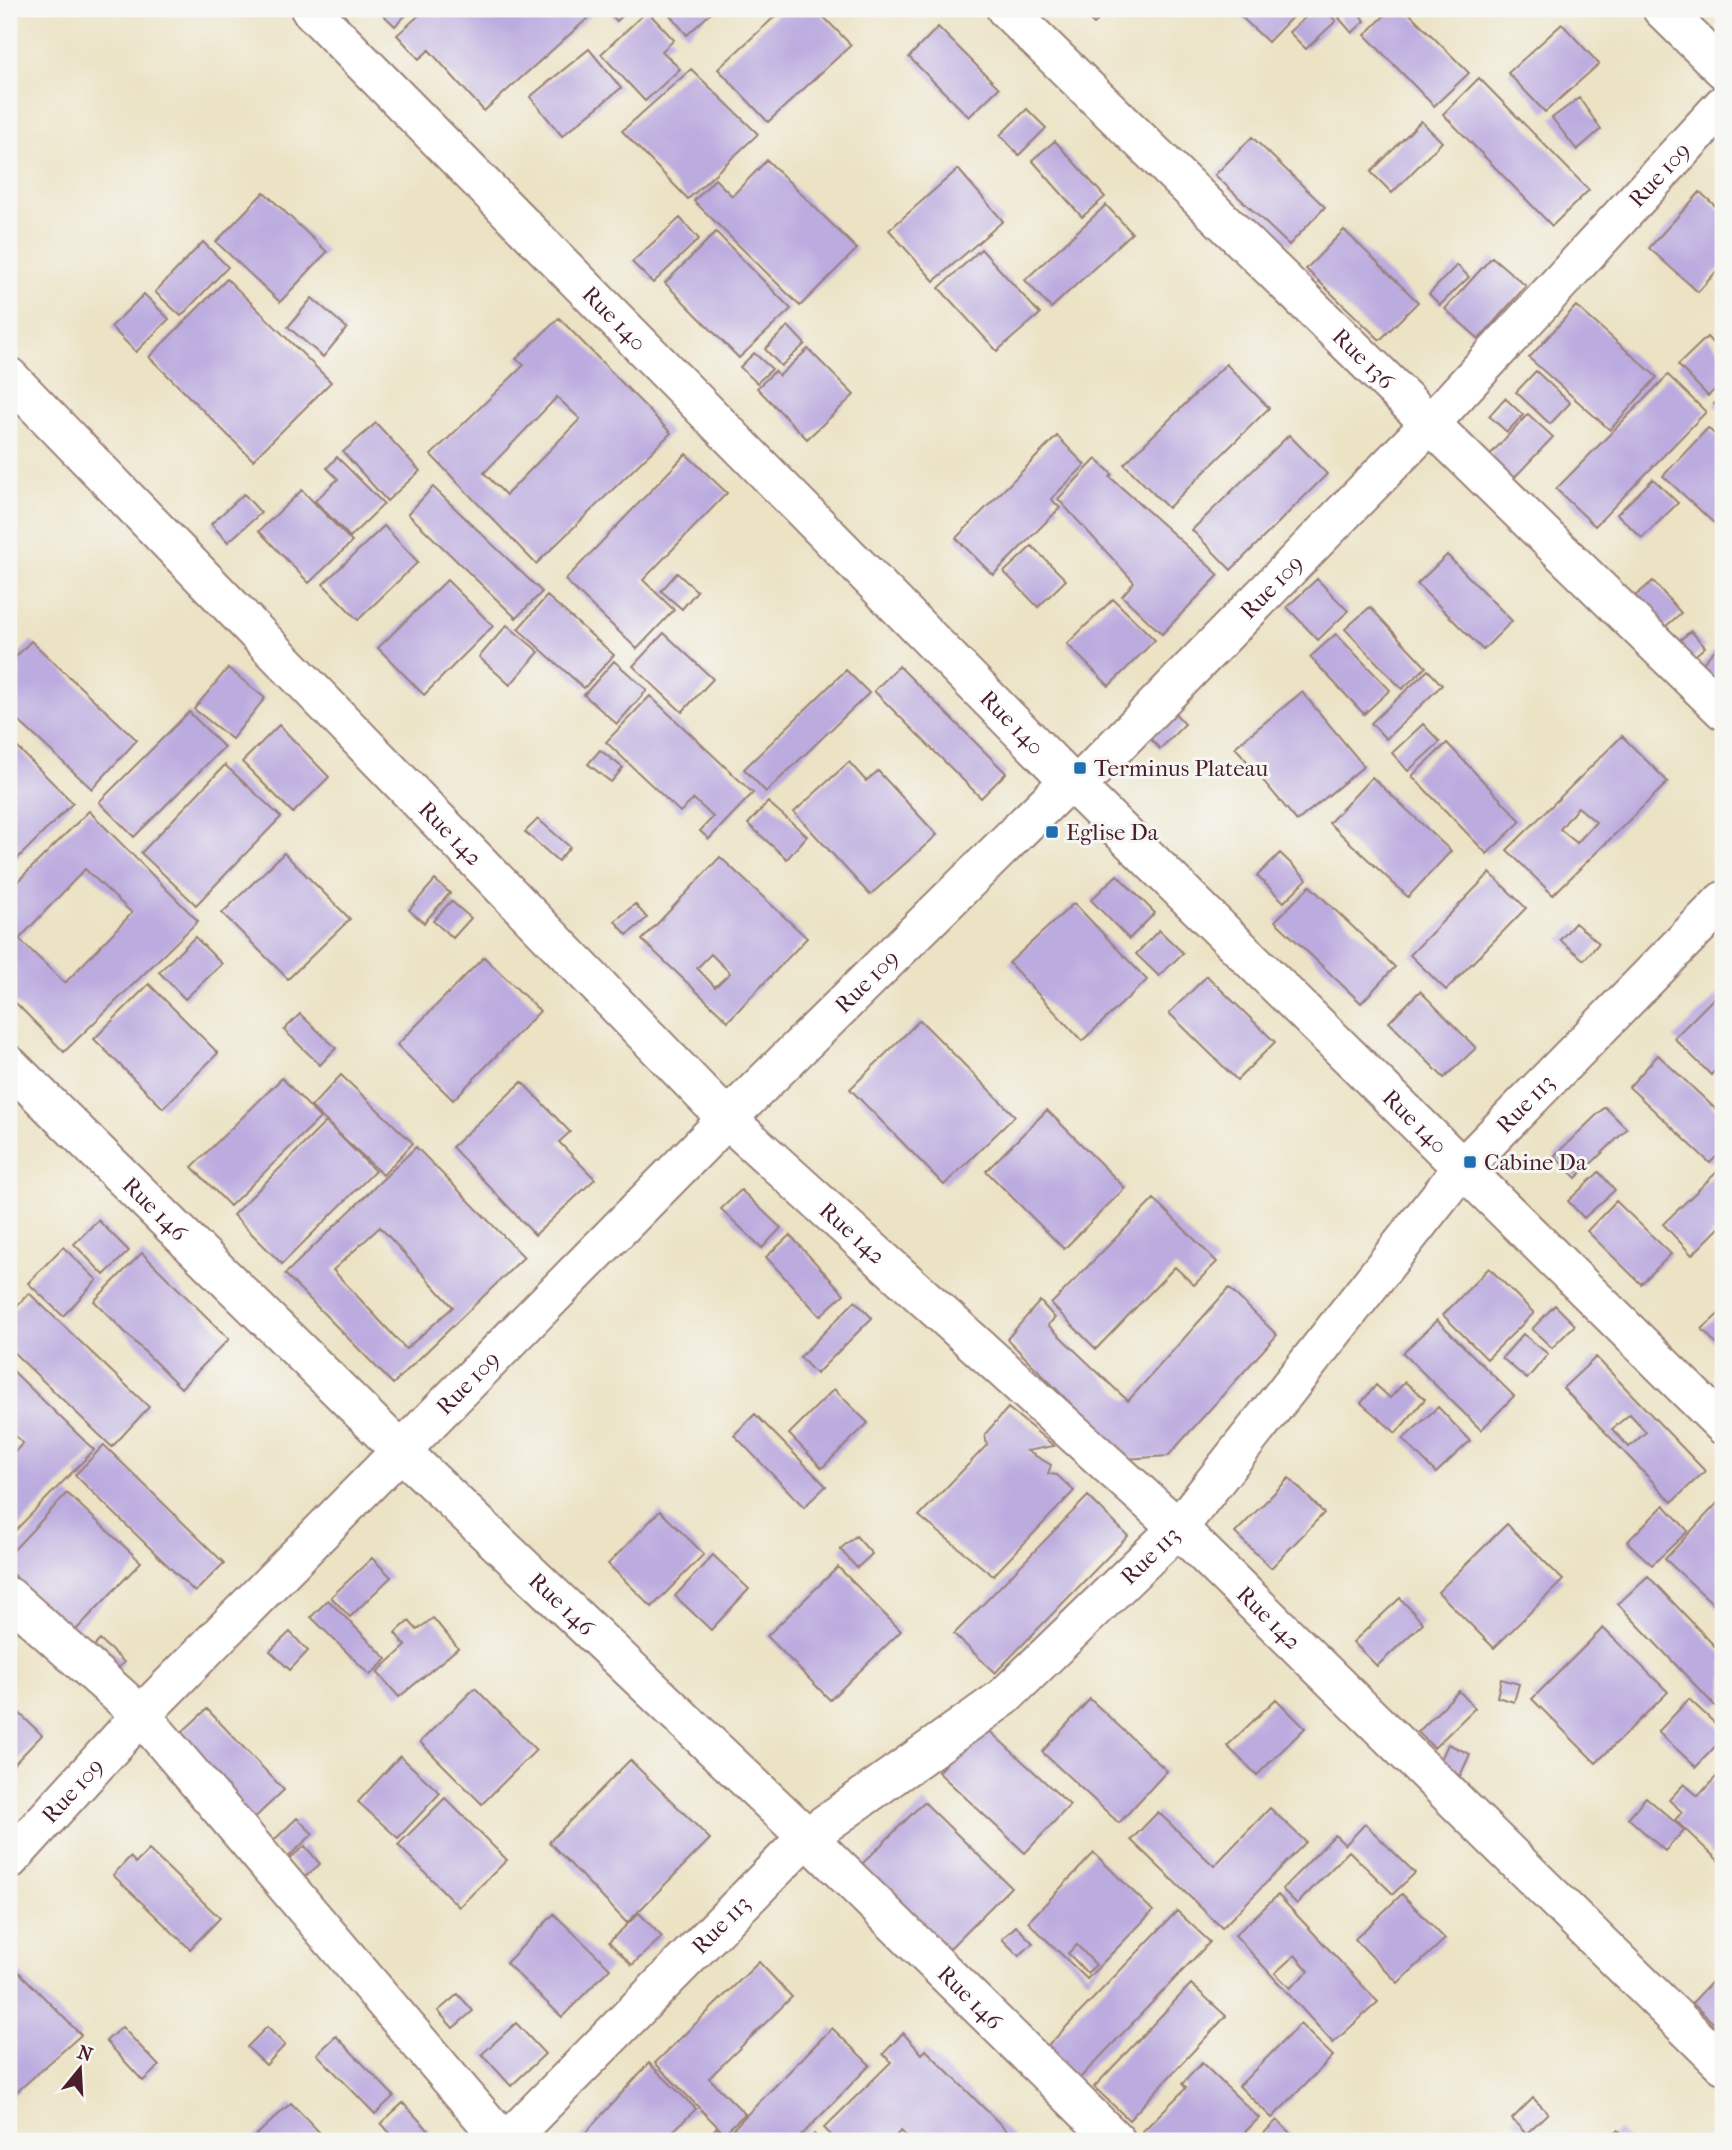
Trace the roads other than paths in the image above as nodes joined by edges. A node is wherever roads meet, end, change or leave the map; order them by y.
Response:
1 (310, 9) edge
2 (1006, 9) edge
3 (1662, 9) edge
4 (1723, 69) edge
5 (1723, 105) edge
6 (9, 377) edge
7 (1429, 425) junction
8 (1723, 710) edge
9 (1077, 786) junction
10 (1723, 901) edge
11 (9, 1065) edge
12 (727, 1119) junction
13 (1462, 1168) junction
14 (1723, 1425) edge
15 (402, 1451) junction
16 (1178, 1528) junction
17 (9, 1597) edge
18 (141, 1715) junction
19 (807, 1837) junction
20 (9, 1860) edge
21 (1723, 2064) edge
22 (505, 2141) edge
23 (1116, 2141) edge

1 - 9 street, Rue 140
2 - 7 street, Rue 136
3 - 4 street
5 - 7 street, Rue 109
6 - 12 street, Rue 142
7 - 8 street, Rue 136
7 - 9 street, Rue 109
9 - 12 street, Rue 109
9 - 13 street, Rue 140
10 - 13 street, Rue 113
11 - 15 street, Rue 146
12 - 15 street, Rue 109
12 - 16 street, Rue 142
13 - 14 street, Rue 140
13 - 16 street, Rue 113
15 - 18 street, Rue 109
15 - 19 street, Rue 146
16 - 19 street, Rue 113
16 - 21 street, Rue 142
17 - 18 street
18 - 20 street, Rue 109
18 - 22 street
19 - 22 street, Rue 113
19 - 23 street, Rue 146

